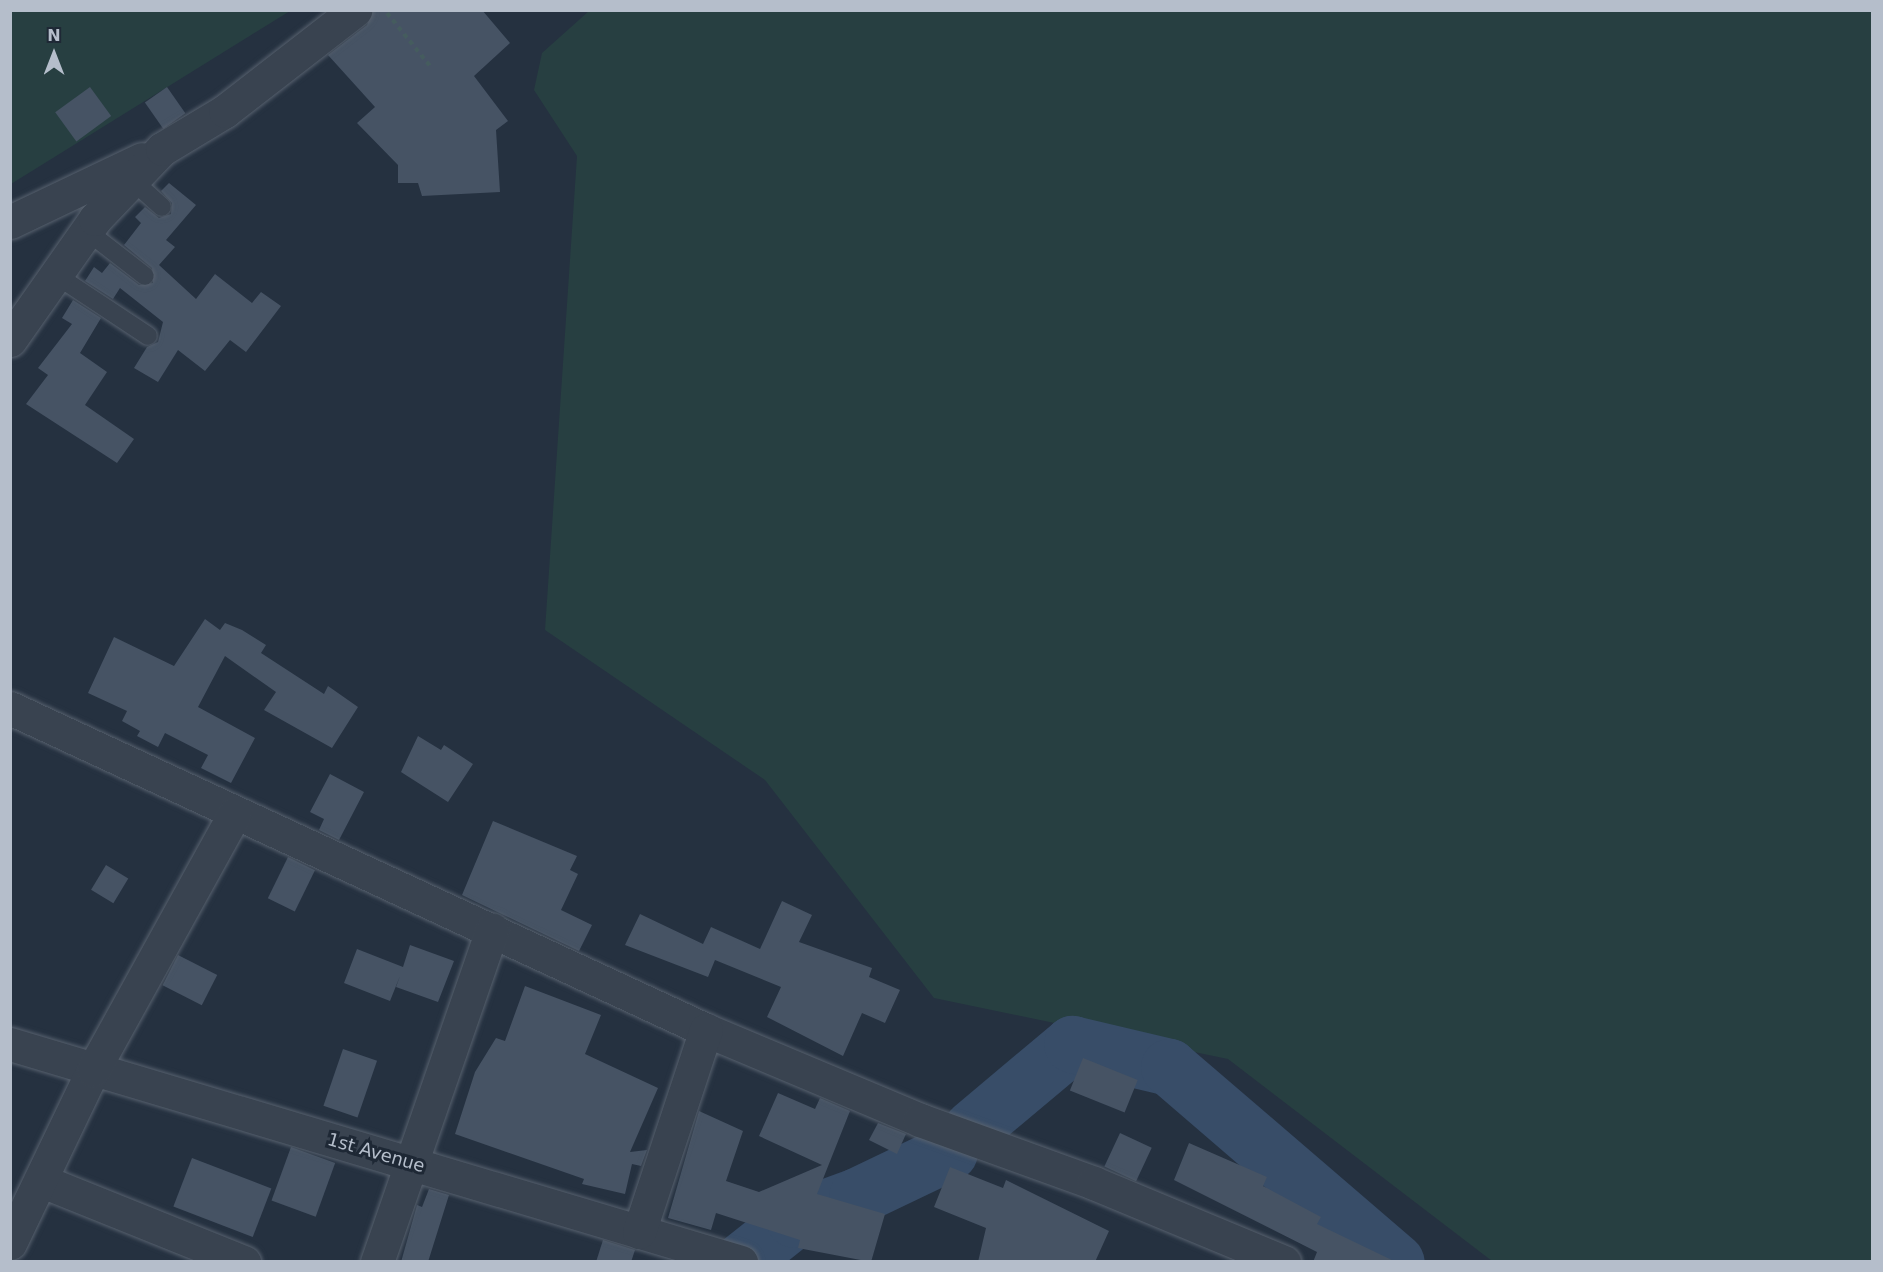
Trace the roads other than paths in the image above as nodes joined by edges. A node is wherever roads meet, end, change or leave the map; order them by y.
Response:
1 (355, 10) edge
2 (162, 149) junction
3 (132, 180) junction
4 (162, 207) dead end
5 (10, 222) edge
6 (87, 231) junction
7 (56, 275) junction
8 (145, 276) dead end
9 (148, 336) dead end
10 (10, 340) edge
11 (10, 708) edge
12 (235, 813) junction
13 (492, 929) junction
14 (706, 1030) junction
15 (10, 1044) edge
16 (93, 1070) junction
17 (410, 1162) junction
18 (42, 1181) junction
19 (639, 1232) junction
20 (10, 1243) edge
21 (730, 1258) edge
22 (244, 1262) edge
23 (377, 1262) edge
24 (1284, 1262) edge

1 - 2 street
2 - 3 street
2 - 5 street
3 - 4 lane
3 - 6 street
6 - 7 street
6 - 8 lane
7 - 9 lane
7 - 10 street
11 - 12 street
12 - 13 street
12 - 16 street
13 - 14 street
13 - 17 street
14 - 19 street
14 - 24 street
15 - 16 street, 1st Avenue
16 - 17 street, 1st Avenue
16 - 18 street
17 - 19 street, 1st Avenue
17 - 23 street
18 - 20 street
18 - 22 street
19 - 21 street, 1st Avenue

